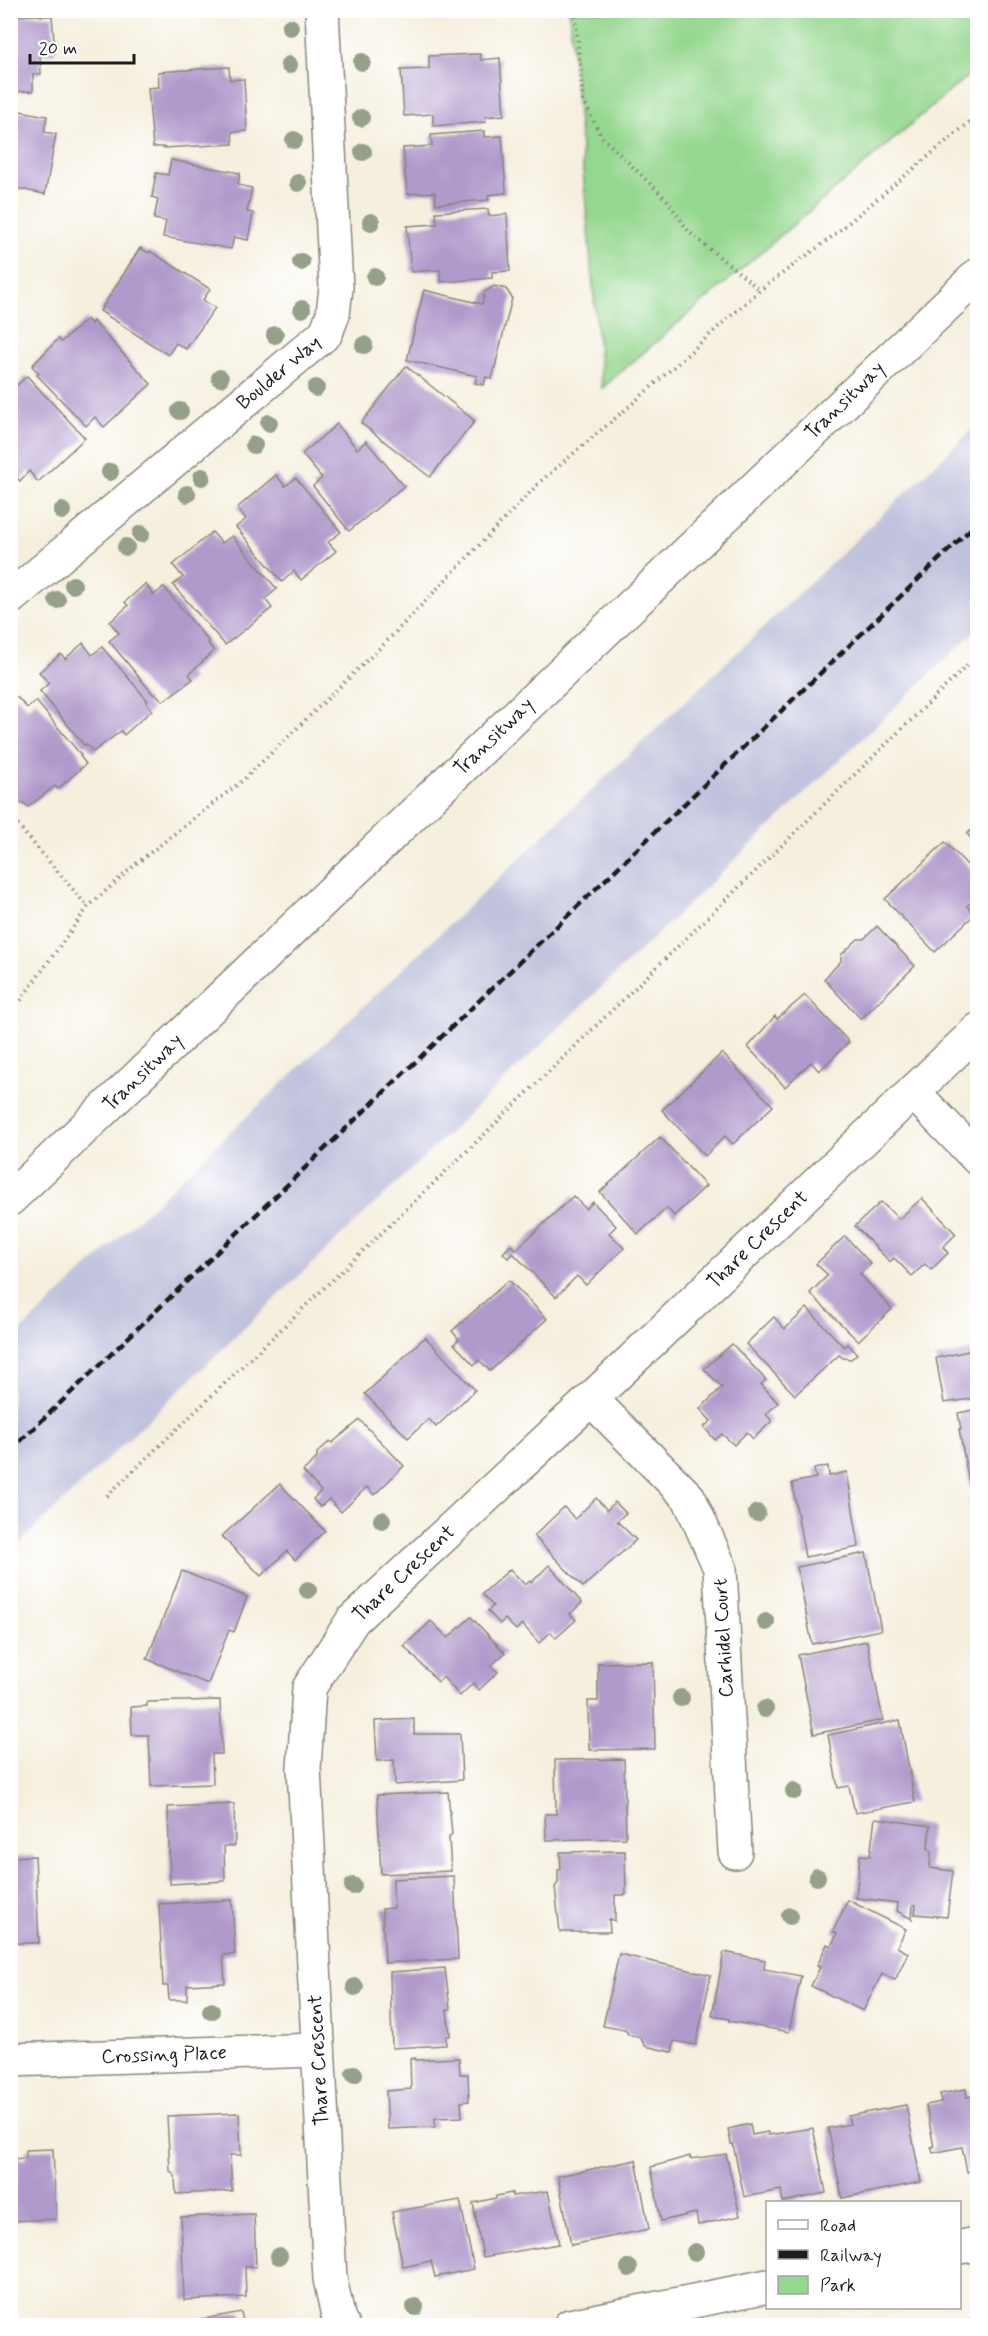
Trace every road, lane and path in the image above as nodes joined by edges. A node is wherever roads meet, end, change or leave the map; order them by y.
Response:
1 (322, 10) edge
2 (575, 10) edge
3 (978, 115) edge
4 (978, 275) edge
5 (760, 290) junction
6 (10, 598) edge
7 (978, 655) edge
8 (10, 816) edge
9 (88, 907) junction
10 (10, 1015) edge
11 (978, 1030) edge
12 (913, 1092) junction
13 (978, 1159) edge
14 (10, 1199) edge
15 (591, 1399) junction
16 (107, 1496) dead end
17 (735, 1852) dead end
18 (318, 2050) junction
19 (10, 2060) edge
20 (978, 2244) edge
21 (961, 2247) edge
22 (766, 2286) edge
23 (343, 2325) edge
24 (570, 2325) edge

1 - 6 street, Boulder Way
2 - 5 path
3 - 5 path
4 - 14 street, Transitway
5 - 9 path
7 - 16 path
8 - 9 path
9 - 10 path
11 - 12 street, Thare Crescent
12 - 13 street
12 - 15 street, Thare Crescent
15 - 17 street, Carhidel Court
15 - 18 street, Thare Crescent
18 - 19 street, Crossing Place
18 - 23 street, Thare Crescent
20 - 21 street
22 - 24 street

